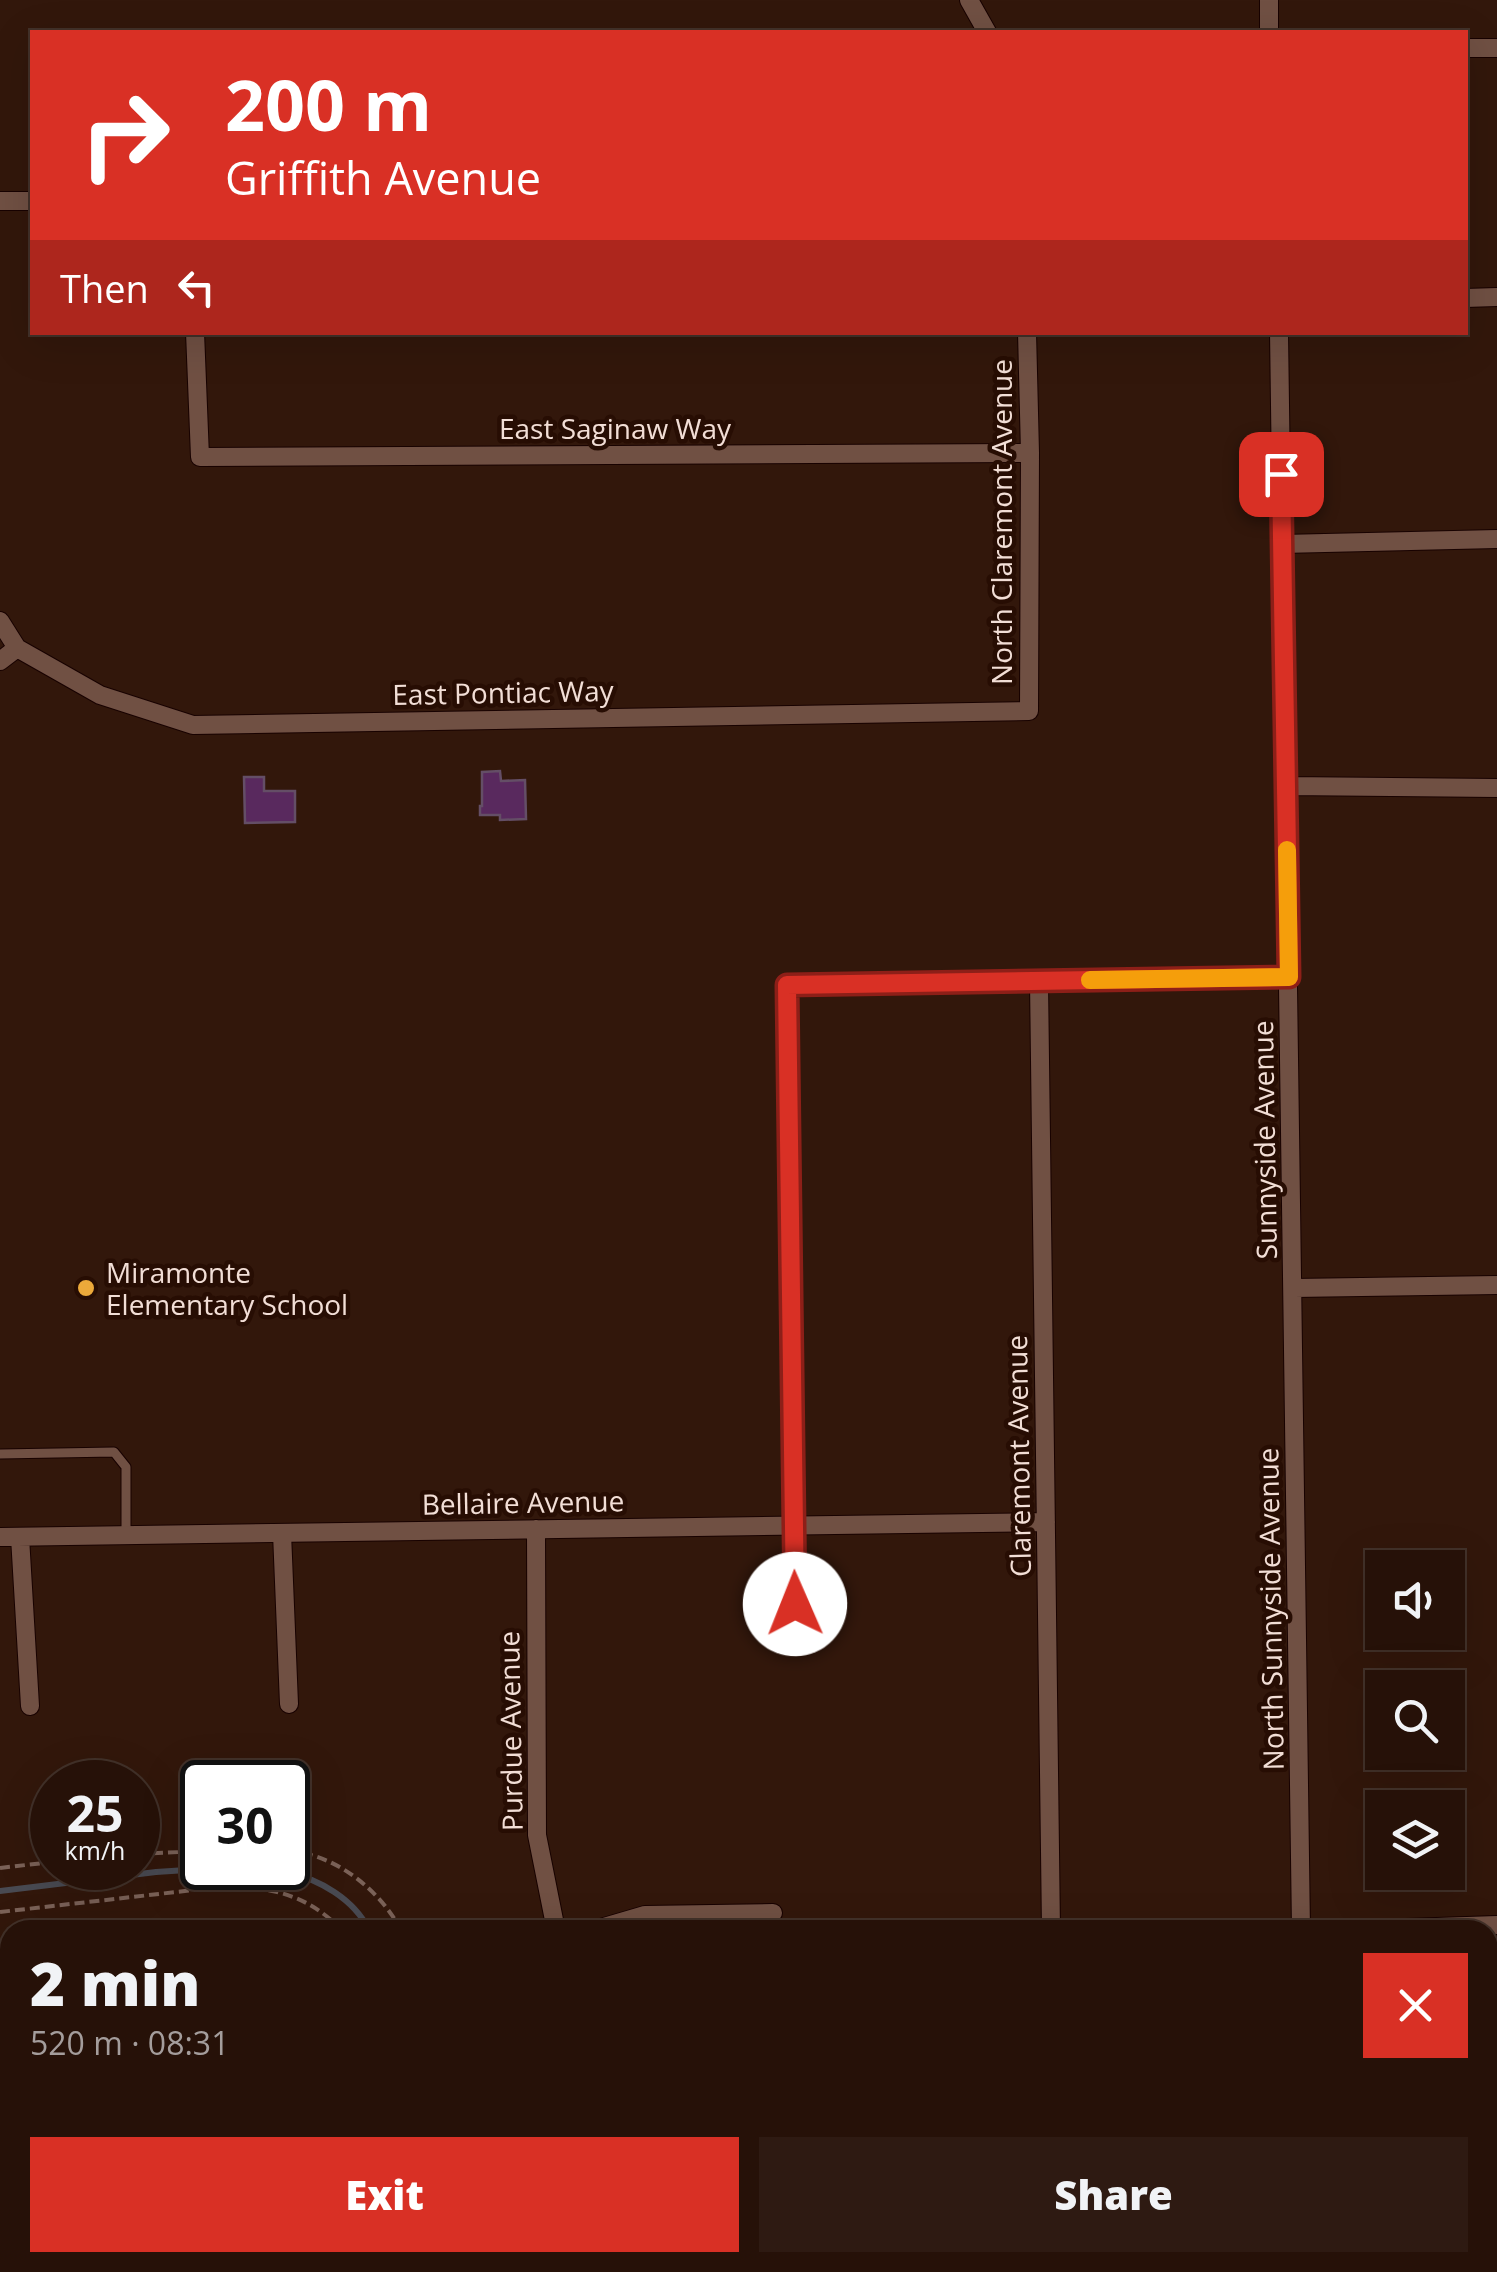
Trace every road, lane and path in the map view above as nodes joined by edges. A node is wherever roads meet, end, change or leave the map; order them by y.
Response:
1 (968, 0) edge
2 (1269, 0) edge
3 (986, 30) edge
4 (1269, 30) edge
5 (1468, 48) edge
6 (1497, 48) edge
7 (0, 201) edge
8 (30, 201) edge
9 (1497, 297) edge
10 (1468, 298) edge
11 (195, 335) edge
12 (1028, 335) edge
13 (1279, 335) edge
14 (1030, 453) junction
15 (1497, 539) edge
16 (1282, 544) junction
17 (0, 621) edge
18 (16, 648) junction
19 (0, 661) edge
20 (1029, 710) joint
21 (1286, 786) junction
22 (1497, 788) edge
23 (1289, 977) junction
24 (1039, 981) junction
25 (1497, 1285) edge
26 (1294, 1288) junction
27 (0, 1454) edge
28 (1046, 1522) junction
29 (794, 1525) junction
30 (536, 1529) junction
31 (282, 1533) junction
32 (126, 1535) junction
33 (20, 1536) junction
34 (0, 1537) edge
35 (796, 1643) dead end
36 (289, 1704) dead end
37 (30, 1706) dead end
38 (310, 1854) edge
39 (30, 1865) edge
40 (0, 1868) edge
41 (0, 1912) edge
42 (773, 1912) dead end
43 (332, 1920) edge
44 (396, 1920) edge
45 (554, 1920) edge
46 (628, 1920) edge
47 (1051, 1920) edge
48 (1301, 1920) edge

1 - 3 street
2 - 4 street
5 - 6 street
7 - 8 street
9 - 10 street
11 - 14 street, East Saginaw Way
12 - 14 street, North Claremont Avenue
13 - 16 street, Sunnyside Avenue
14 - 20 street, North Claremont Avenue
15 - 16 street
16 - 21 street, Sunnyside Avenue
17 - 18 street
18 - 19 street
18 - 20 street, East Pontiac Way
21 - 22 street
21 - 23 street, Sunnyside Avenue
23 - 24 street
23 - 26 street, Sunnyside Avenue
24 - 28 street, Claremont Avenue
24 - 29 street
25 - 26 street
26 - 48 street, North Sunnyside Avenue
27 - 32 lane
28 - 29 street, Bellaire Avenue
28 - 47 street, Claremont Avenue
29 - 30 street, Bellaire Avenue
29 - 35 street
30 - 31 street, Bellaire Avenue
30 - 45 street, Purdue Avenue
31 - 32 street, Bellaire Avenue
31 - 36 street
32 - 33 street, Bellaire Avenue
33 - 34 street, Bellaire Avenue
33 - 37 street
38 - 44 path
39 - 40 path
41 - 43 path
42 - 46 street

